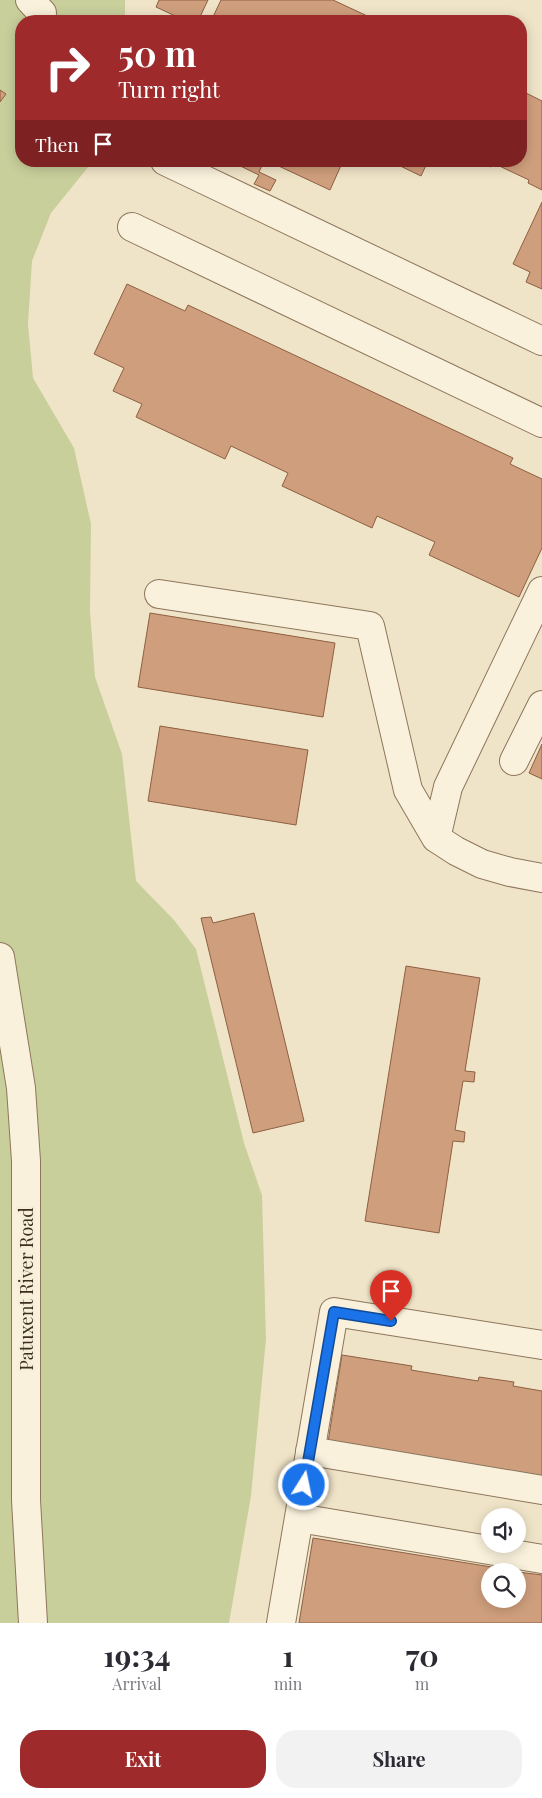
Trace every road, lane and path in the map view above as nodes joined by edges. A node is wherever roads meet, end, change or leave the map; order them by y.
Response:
1 (178, 167) edge
2 (132, 227) dead end
3 (542, 341) edge
4 (542, 423) edge
5 (542, 591) edge
6 (159, 594) dead end
7 (542, 705) edge
8 (514, 761) dead end
9 (436, 838) junction
10 (542, 878) edge
11 (0, 957) edge
12 (542, 1345) edge
13 (310, 1451) junction
14 (542, 1490) edge
15 (299, 1518) junction
16 (542, 1559) edge
17 (33, 1623) edge
18 (280, 1623) edge

1 - 3 street
2 - 4 street
5 - 9 street
6 - 9 street
7 - 8 street
9 - 10 street
11 - 17 street, Patuxent River Road
12 - 13 street
13 - 14 street
13 - 15 street
15 - 16 street
15 - 18 street

